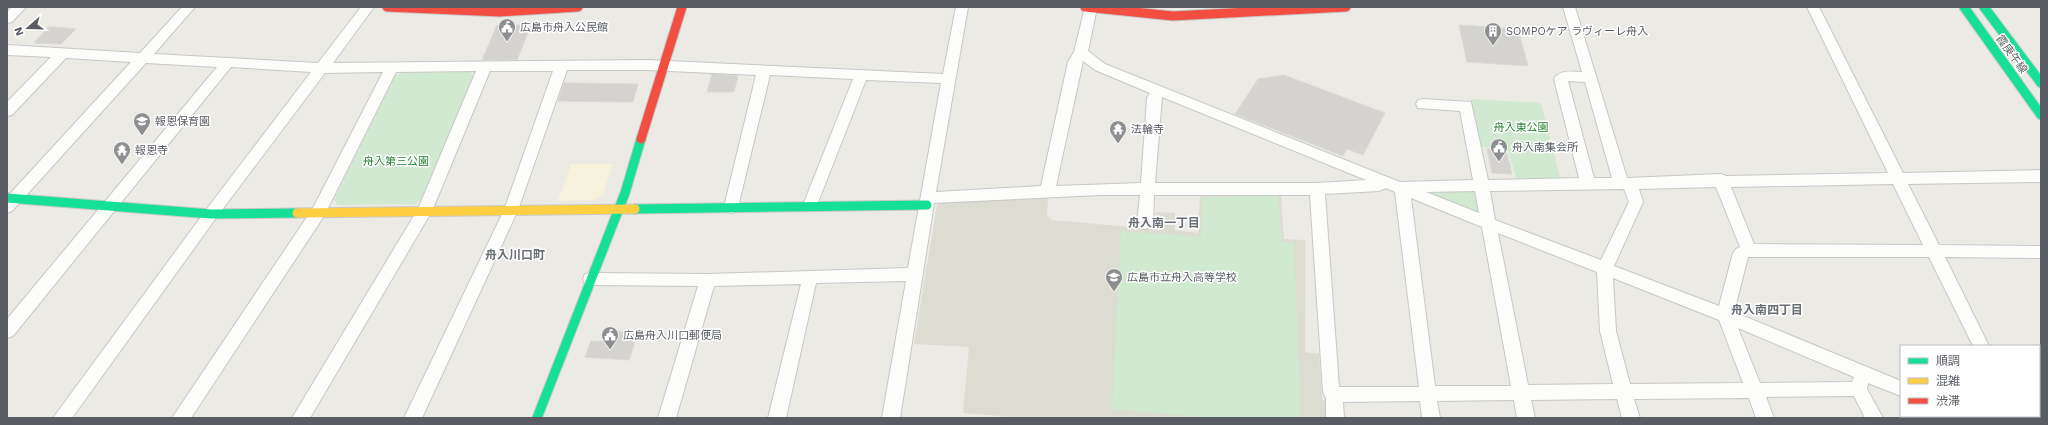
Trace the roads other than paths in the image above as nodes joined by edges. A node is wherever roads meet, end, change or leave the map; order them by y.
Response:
1 (20, 7) edge
2 (189, 7) edge
3 (368, 7) edge
4 (387, 7) edge
5 (578, 7) edge
6 (682, 7) edge
7 (962, 7) edge
8 (1346, 7) edge
9 (1569, 7) edge
10 (1813, 7) edge
11 (1964, 7) edge
12 (1984, 7) edge
13 (1088, 8) edge
14 (7, 19) edge
15 (7, 50) edge
16 (63, 53) junction
17 (1081, 53) junction
18 (144, 57) junction
19 (228, 62) junction
20 (562, 65) junction
21 (663, 65) junction
22 (485, 66) junction
23 (392, 67) junction
24 (324, 68) junction
25 (764, 71) junction
26 (862, 74) junction
27 (1590, 77) junction
28 (948, 80) junction
29 (2041, 83) edge
30 (1159, 90) junction
31 (1423, 104) dead end
32 (7, 111) edge
33 (2041, 115) edge
34 (2041, 176) edge
35 (1898, 177) junction
36 (1721, 180) junction
37 (1387, 181) junction
38 (1626, 183) junction
39 (1588, 184) junction
40 (1482, 185) junction
41 (1402, 187) junction
42 (1317, 189) junction
43 (1147, 190) junction
44 (1047, 192) junction
45 (9, 201) edge
46 (927, 201) junction
47 (810, 205) junction
48 (731, 206) junction
49 (109, 208) junction
50 (619, 209) junction
51 (511, 210) junction
52 (424, 211) junction
53 (319, 212) junction
54 (211, 214) junction
55 (1145, 222) dead end
56 (1490, 224) junction
57 (1749, 250) junction
58 (1934, 250) junction
59 (2039, 255) edge
60 (1605, 269) junction
61 (916, 274) junction
62 (810, 278) junction
63 (591, 279) junction
64 (708, 280) junction
65 (1725, 315) junction
66 (7, 331) edge
67 (1981, 345) edge
68 (1860, 372) junction
69 (1859, 389) junction
70 (1900, 389) edge
71 (1753, 390) junction
72 (1520, 392) junction
73 (1622, 392) junction
74 (1428, 393) junction
75 (1334, 395) junction
76 (62, 418) edge
77 (181, 418) edge
78 (301, 418) edge
79 (413, 418) edge
80 (537, 418) edge
81 (667, 418) edge
82 (777, 418) edge
83 (891, 418) edge
84 (1335, 418) edge
85 (1431, 418) edge
86 (1526, 418) edge
87 (1631, 418) edge
88 (1764, 418) edge
89 (1874, 418) edge

1 - 14 street
2 - 18 street
3 - 24 street
4 - 5 street
6 - 21 street
7 - 28 street
8 - 13 street
9 - 27 street
10 - 35 street
11 - 33 street, 霞庚午線
12 - 29 street
13 - 17 street
15 - 16 street
16 - 18 street
16 - 32 street
17 - 30 street
17 - 44 street
18 - 19 street
18 - 45 street
19 - 24 street
19 - 49 street
20 - 21 street
20 - 22 street
20 - 51 street
21 - 25 street
21 - 50 street
22 - 23 street
22 - 52 street
23 - 24 street
23 - 53 street
24 - 54 street
25 - 26 street
25 - 48 street
26 - 28 street
26 - 47 street
27 - 38 street
27 - 39 street
28 - 46 street
30 - 37 street
30 - 43 street
31 - 40 street
34 - 35 street
35 - 36 street
35 - 58 street
36 - 38 street
36 - 57 street
37 - 41 street
37 - 42 street
38 - 39 street
38 - 60 street
39 - 40 street
40 - 41 street
40 - 56 street
41 - 56 street
41 - 74 street
42 - 43 street
42 - 75 street
43 - 44 street
43 - 55 street
44 - 46 street
45 - 49 street
46 - 47 street
46 - 61 street
47 - 48 street
48 - 50 street
49 - 54 street
49 - 66 street
50 - 51 street
50 - 63 street
51 - 52 street
51 - 79 street
52 - 53 street
52 - 78 street
53 - 54 street
53 - 77 street
54 - 76 street
56 - 60 street
56 - 72 street
57 - 58 street
57 - 65 street
58 - 59 street
58 - 67 street
60 - 65 street
60 - 73 street
61 - 62 street
61 - 83 street
62 - 64 street
62 - 82 street
63 - 64 street
63 - 80 street
64 - 81 street
65 - 68 street
65 - 71 street
68 - 69 street
68 - 70 street
69 - 71 street
69 - 89 street
71 - 73 street
71 - 88 street
72 - 73 street
72 - 74 street
72 - 86 street
73 - 87 street
74 - 75 street
74 - 85 street
75 - 84 street

